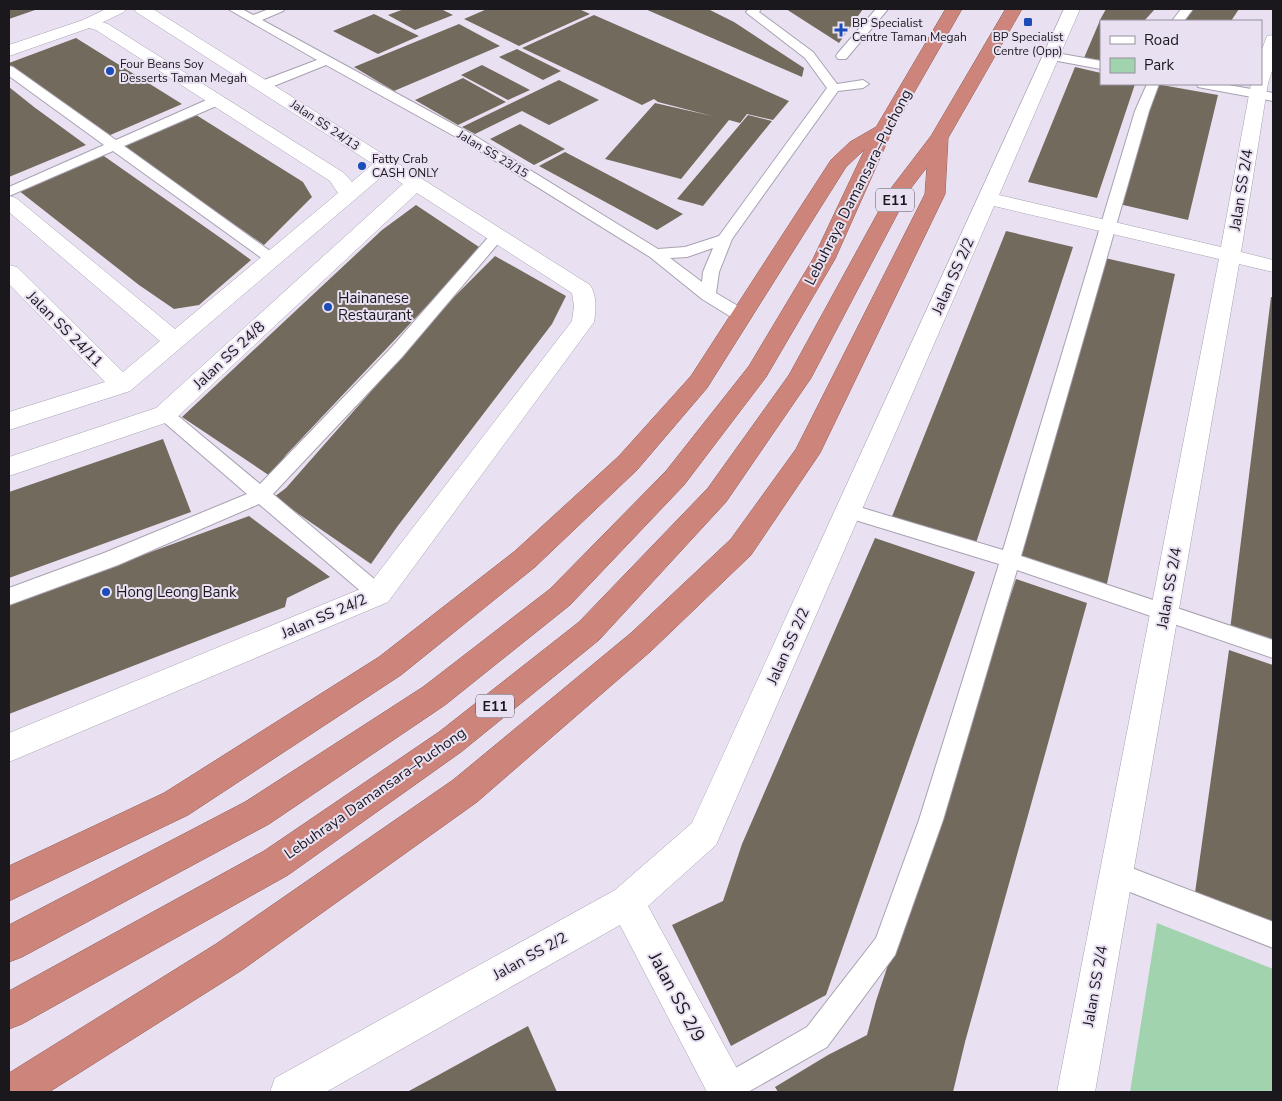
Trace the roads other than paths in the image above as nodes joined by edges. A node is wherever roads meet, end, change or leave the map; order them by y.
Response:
1 (118, 9) edge
2 (142, 9) edge
3 (234, 9) edge
4 (279, 9) edge
5 (755, 9) edge
6 (882, 9) edge
7 (954, 9) edge
8 (1014, 9) edge
9 (1072, 9) edge
10 (1186, 9) edge
11 (86, 14) edge
12 (253, 19) junction
13 (1179, 20) edge
14 (1273, 40) edge
15 (9, 42) edge
16 (9, 51) edge
17 (842, 56) dead end
18 (1051, 56) junction
19 (327, 60) junction
20 (1100, 65) edge
21 (9, 70) edge
22 (863, 84) dead end
23 (264, 85) junction
24 (1153, 85) edge
25 (1215, 85) edge
26 (834, 88) junction
27 (1263, 89) edge
28 (216, 101) junction
29 (883, 131) junction
30 (939, 138) junction
31 (114, 146) junction
32 (384, 165) junction
33 (415, 184) junction
34 (9, 192) edge
35 (348, 194) junction
36 (988, 198) junction
37 (9, 202) edge
38 (1108, 227) junction
39 (497, 236) junction
40 (724, 239) junction
41 (655, 254) junction
42 (1230, 256) junction
43 (272, 259) junction
44 (1273, 266) edge
45 (9, 272) edge
46 (582, 290) joint
47 (708, 295) junction
48 (742, 316) junction
49 (174, 340) junction
50 (122, 385) junction
51 (165, 414) junction
52 (9, 421) edge
53 (9, 467) edge
54 (260, 496) junction
55 (849, 511) junction
56 (1010, 560) junction
57 (378, 594) junction
58 (9, 597) edge
59 (1164, 612) junction
60 (1273, 649) edge
61 (9, 748) edge
62 (1116, 874) junction
63 (9, 884) edge
64 (627, 902) junction
65 (1273, 935) edge
66 (9, 944) edge
67 (9, 1012) edge
68 (725, 1091) edge
69 (14, 1092) edge
70 (288, 1092) edge
71 (1076, 1092) edge

1 - 11 street
2 - 23 street, Jalan SS 24/13
3 - 12 lane, Jalan SS 23/15
4 - 12 lane
5 - 26 lane
6 - 17 lane
7 - 29 highway, Lebuhraya Damansara–Puchong / E11
8 - 30 highway, Lebuhraya Damansara–Puchong / E11
9 - 18 street, Jalan SS 2/2
10 - 13 lane
11 - 15 street
11 - 16 street
11 - 28 street
12 - 19 lane, Jalan SS 23/15
14 - 27 street, Jalan SS 2/4
18 - 20 lane
18 - 36 street, Jalan SS 2/2
19 - 23 lane
19 - 41 lane, Jalan SS 23/15
21 - 31 lane
22 - 26 lane
23 - 32 street, Jalan SS 24/13
24 - 38 lane
25 - 27 lane
26 - 40 lane
27 - 42 street, Jalan SS 2/4
28 - 31 lane
28 - 35 street
29 - 48 highway
29 - 66 highway, Lebuhraya Damansara–Puchong / E11
30 - 67 highway, Lebuhraya Damansara–Puchong / E11
30 - 69 highway
31 - 34 lane
31 - 43 lane
32 - 33 street, Jalan SS 24/13
32 - 35 street
33 - 35 street
33 - 39 street, Jalan SS 24/13
33 - 51 street, Jalan SS 24/8
35 - 43 street
36 - 38 street
36 - 55 street, Jalan SS 2/2
37 - 49 street
38 - 42 street
38 - 56 lane
39 - 46 street, Jalan SS 24/13
39 - 54 lane
40 - 41 lane
40 - 47 lane
41 - 47 lane, Jalan SS 23/15
42 - 44 street
42 - 59 street, Jalan SS 2/4
43 - 49 street
45 - 50 street, Jalan SS 24/11
46 - 57 street, Jalan SS 24/2
47 - 48 lane, Jalan SS 23/15
48 - 63 highway
49 - 50 street
50 - 52 street
51 - 53 street, Jalan SS 24/8
51 - 54 lane
54 - 57 lane
54 - 58 lane
55 - 56 lane
55 - 64 street, Jalan SS 2/2
56 - 59 lane
56 - 68 lane
57 - 61 street, Jalan SS 24/2
59 - 60 lane
59 - 62 street, Jalan SS 2/4
62 - 65 lane
62 - 71 street, Jalan SS 2/4
64 - 68 street, Jalan SS 2/9
64 - 70 street, Jalan SS 2/2

